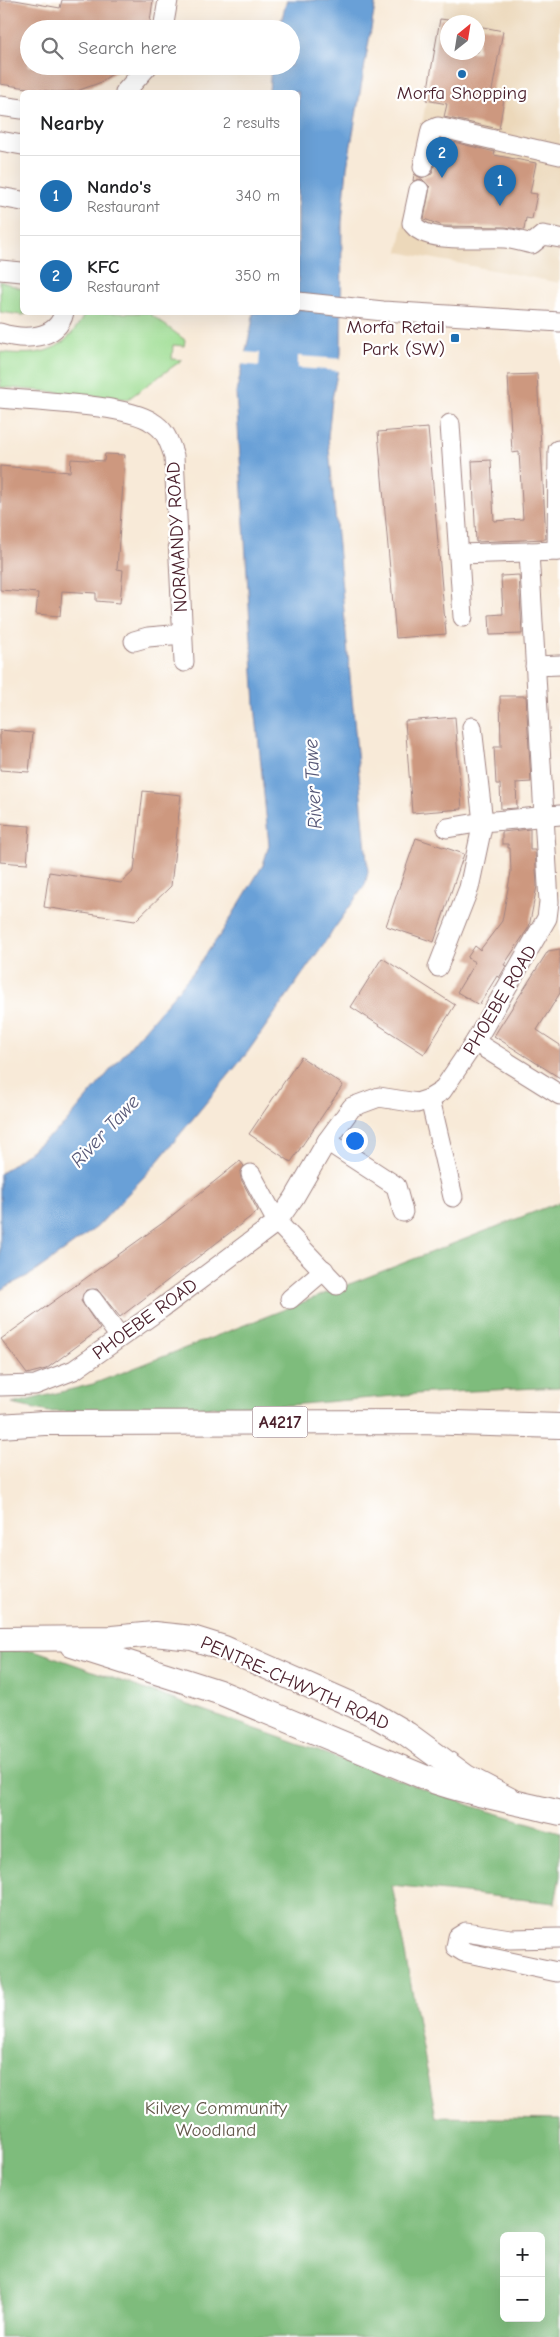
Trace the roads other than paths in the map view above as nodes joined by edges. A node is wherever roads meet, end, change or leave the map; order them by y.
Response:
1 (168, 0) edge
2 (165, 20) edge
3 (140, 75) edge
4 (127, 90) edge
5 (0, 106) edge
6 (20, 109) edge
7 (0, 141) edge
8 (20, 145) edge
9 (560, 155) edge
10 (423, 167) dead end
11 (419, 190) dead end
12 (0, 197) edge
13 (20, 202) edge
14 (560, 238) edge
15 (0, 270) edge
16 (20, 272) edge
17 (300, 302) edge
18 (63, 315) edge
19 (560, 322) edge
20 (0, 333) edge
21 (0, 398) edge
22 (450, 424) dead end
23 (558, 450) dead end
24 (559, 551) edge
25 (529, 552) junction
26 (459, 554) junction
27 (463, 617) dead end
28 (182, 634) junction
29 (141, 639) dead end
30 (184, 662) dead end
31 (560, 665) edge
32 (535, 666) junction
33 (472, 727) dead end
34 (552, 815) edge
35 (483, 822) junction
36 (448, 828) dead end
37 (554, 920) edge
38 (438, 966) dead end
39 (475, 1042) junction
40 (560, 1095) edge
41 (430, 1098) junction
42 (327, 1141) junction
43 (251, 1174) dead end
44 (453, 1197) dead end
45 (403, 1212) dead end
46 (277, 1222) junction
47 (324, 1270) junction
48 (337, 1284) dead end
49 (92, 1299) dead end
50 (290, 1299) dead end
51 (120, 1337) junction
52 (0, 1386) edge
53 (0, 1426) edge
54 (560, 1426) edge
55 (0, 1639) edge
56 (58, 1640) junction
57 (510, 1800) junction
58 (560, 1813) edge
59 (560, 1938) edge
60 (557, 1972) dead end

1 - 2 street
3 - 4 street
5 - 6 street
7 - 8 street
9 - 10 street
11 - 14 street
12 - 13 street
15 - 16 street
17 - 19 street
18 - 20 street
21 - 28 street, NORMANDY ROAD
22 - 26 street
23 - 24 street
24 - 25 street
25 - 26 street
25 - 32 street, PHOEBE ROAD
26 - 27 street
28 - 29 street, NORMANDY ROAD
28 - 30 street, NORMANDY ROAD
31 - 32 street
32 - 34 street, PHOEBE ROAD
33 - 35 street
34 - 35 street
34 - 37 street, PHOEBE ROAD
35 - 36 street
35 - 38 street
37 - 39 street, PHOEBE ROAD
39 - 40 street
39 - 41 street, PHOEBE ROAD
41 - 42 street, PHOEBE ROAD
41 - 44 street
42 - 45 street
42 - 46 street, PHOEBE ROAD
43 - 46 street
46 - 47 street
46 - 51 street, PHOEBE ROAD
47 - 48 street
47 - 50 street
49 - 51 street
51 - 52 street, PHOEBE ROAD
53 - 54 main road, A4217
55 - 56 main road, PENTRE-CHWYTH ROAD
56 - 57 main road, PENTRE-CHWYTH ROAD
56 - 57 main road, PENTRE-CHWYTH ROAD
57 - 58 main road, PENTRE-CHWYTH ROAD
59 - 60 street

